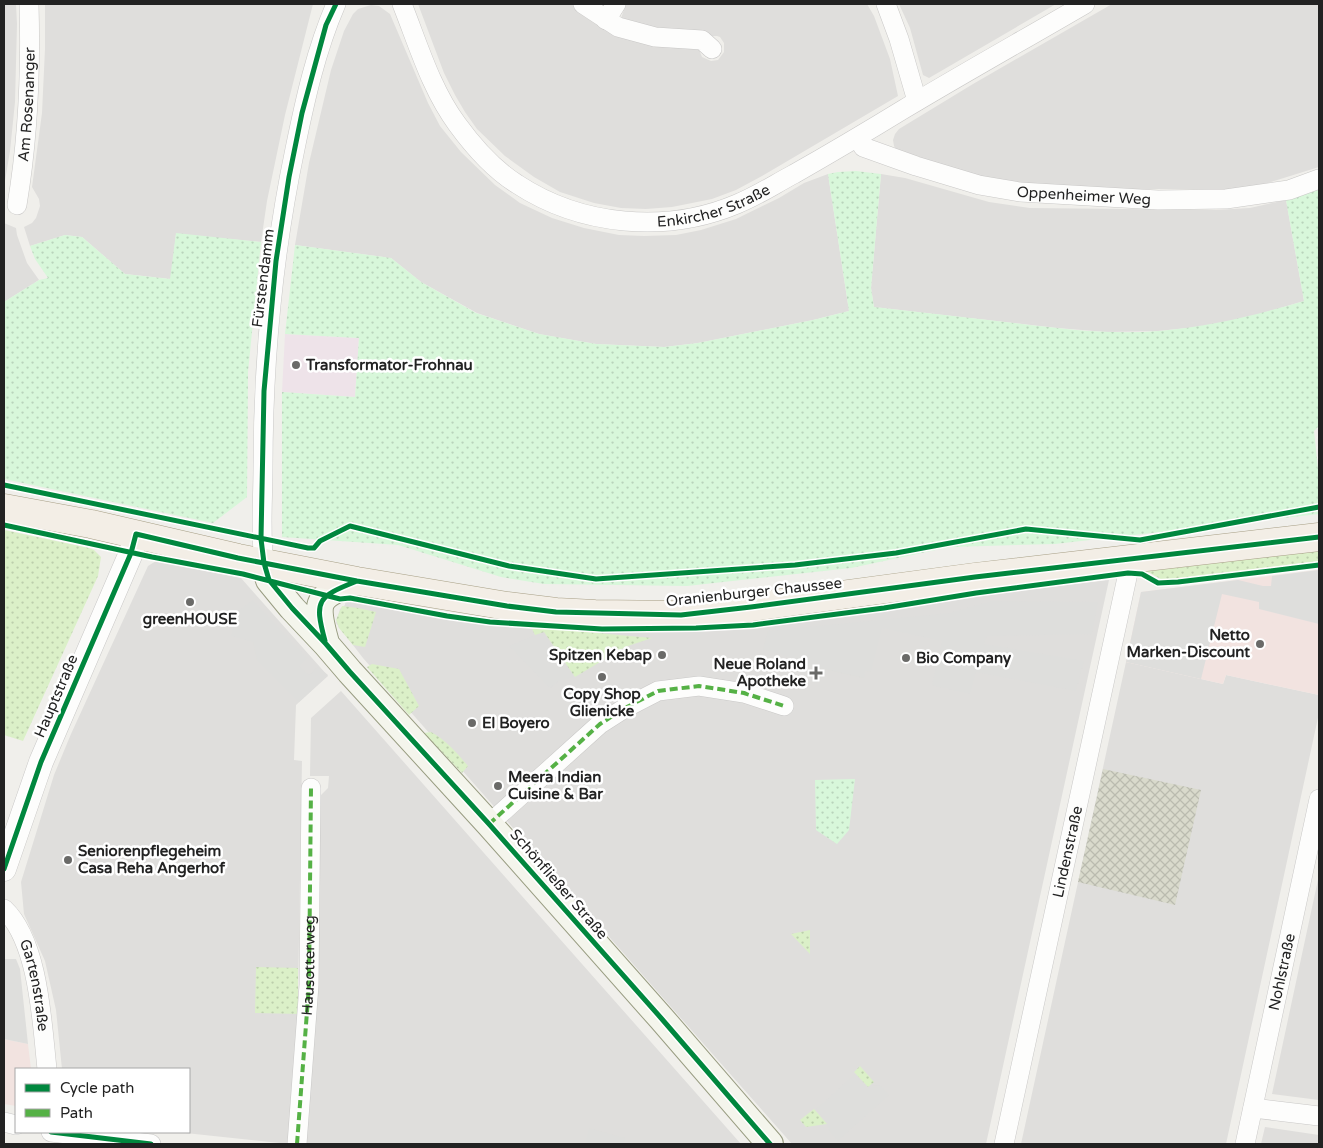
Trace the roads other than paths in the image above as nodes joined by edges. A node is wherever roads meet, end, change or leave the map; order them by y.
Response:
1 (29, 4) edge
2 (336, 4) edge
3 (402, 4) edge
4 (584, 4) edge
5 (616, 4) edge
6 (886, 4) edge
7 (1085, 4) edge
8 (606, 20) junction
9 (712, 48) dead end
10 (917, 101) junction
11 (858, 138) junction
12 (1319, 179) edge
13 (16, 205) dead end
14 (4, 508) edge
15 (136, 534) junction
16 (1319, 537) edge
17 (1128, 559) junction
18 (264, 563) junction
19 (357, 581) junction
20 (326, 644) junction
21 (784, 706) dead end
22 (311, 788) dead end
23 (1318, 811) edge
24 (488, 824) junction
25 (4, 869) edge
26 (4, 909) edge
27 (47, 1068) edge
28 (1252, 1108) junction
29 (1319, 1116) edge
30 (60, 1133) edge
31 (151, 1144) edge
32 (297, 1144) edge
33 (770, 1144) edge
34 (1004, 1144) edge
35 (1245, 1144) edge

1 - 13 street, Am Rosenanger
2 - 18 street, Fürstendamm
3 - 11 street, Enkircher Straße
4 - 8 street
5 - 8 street
6 - 10 street
7 - 10 street, Enkircher Straße
8 - 9 street
10 - 11 street, Enkircher Straße
11 - 12 street, Oppenheimer Weg
14 - 15 main road, Oranienburger Chaussee
15 - 18 main road, Oranienburger Chaussee
15 - 25 street, Hauptstraße
16 - 17 main road, Oranienburger Chaussee
17 - 19 main road, Oranienburger Chaussee
17 - 34 street, Lindenstraße
18 - 19 main road, Oranienburger Chaussee
18 - 20 main road, Schönfließer Straße
19 - 20 main road, Schönfließer Straße
20 - 24 main road, Schönfließer Straße
21 - 24 street
22 - 32 street, Hausotterweg
23 - 28 street, Nohlstraße
24 - 33 main road, Schönfließer Straße
26 - 27 street, Gartenstraße
28 - 29 street
28 - 35 street, Nohlstraße
30 - 31 street

